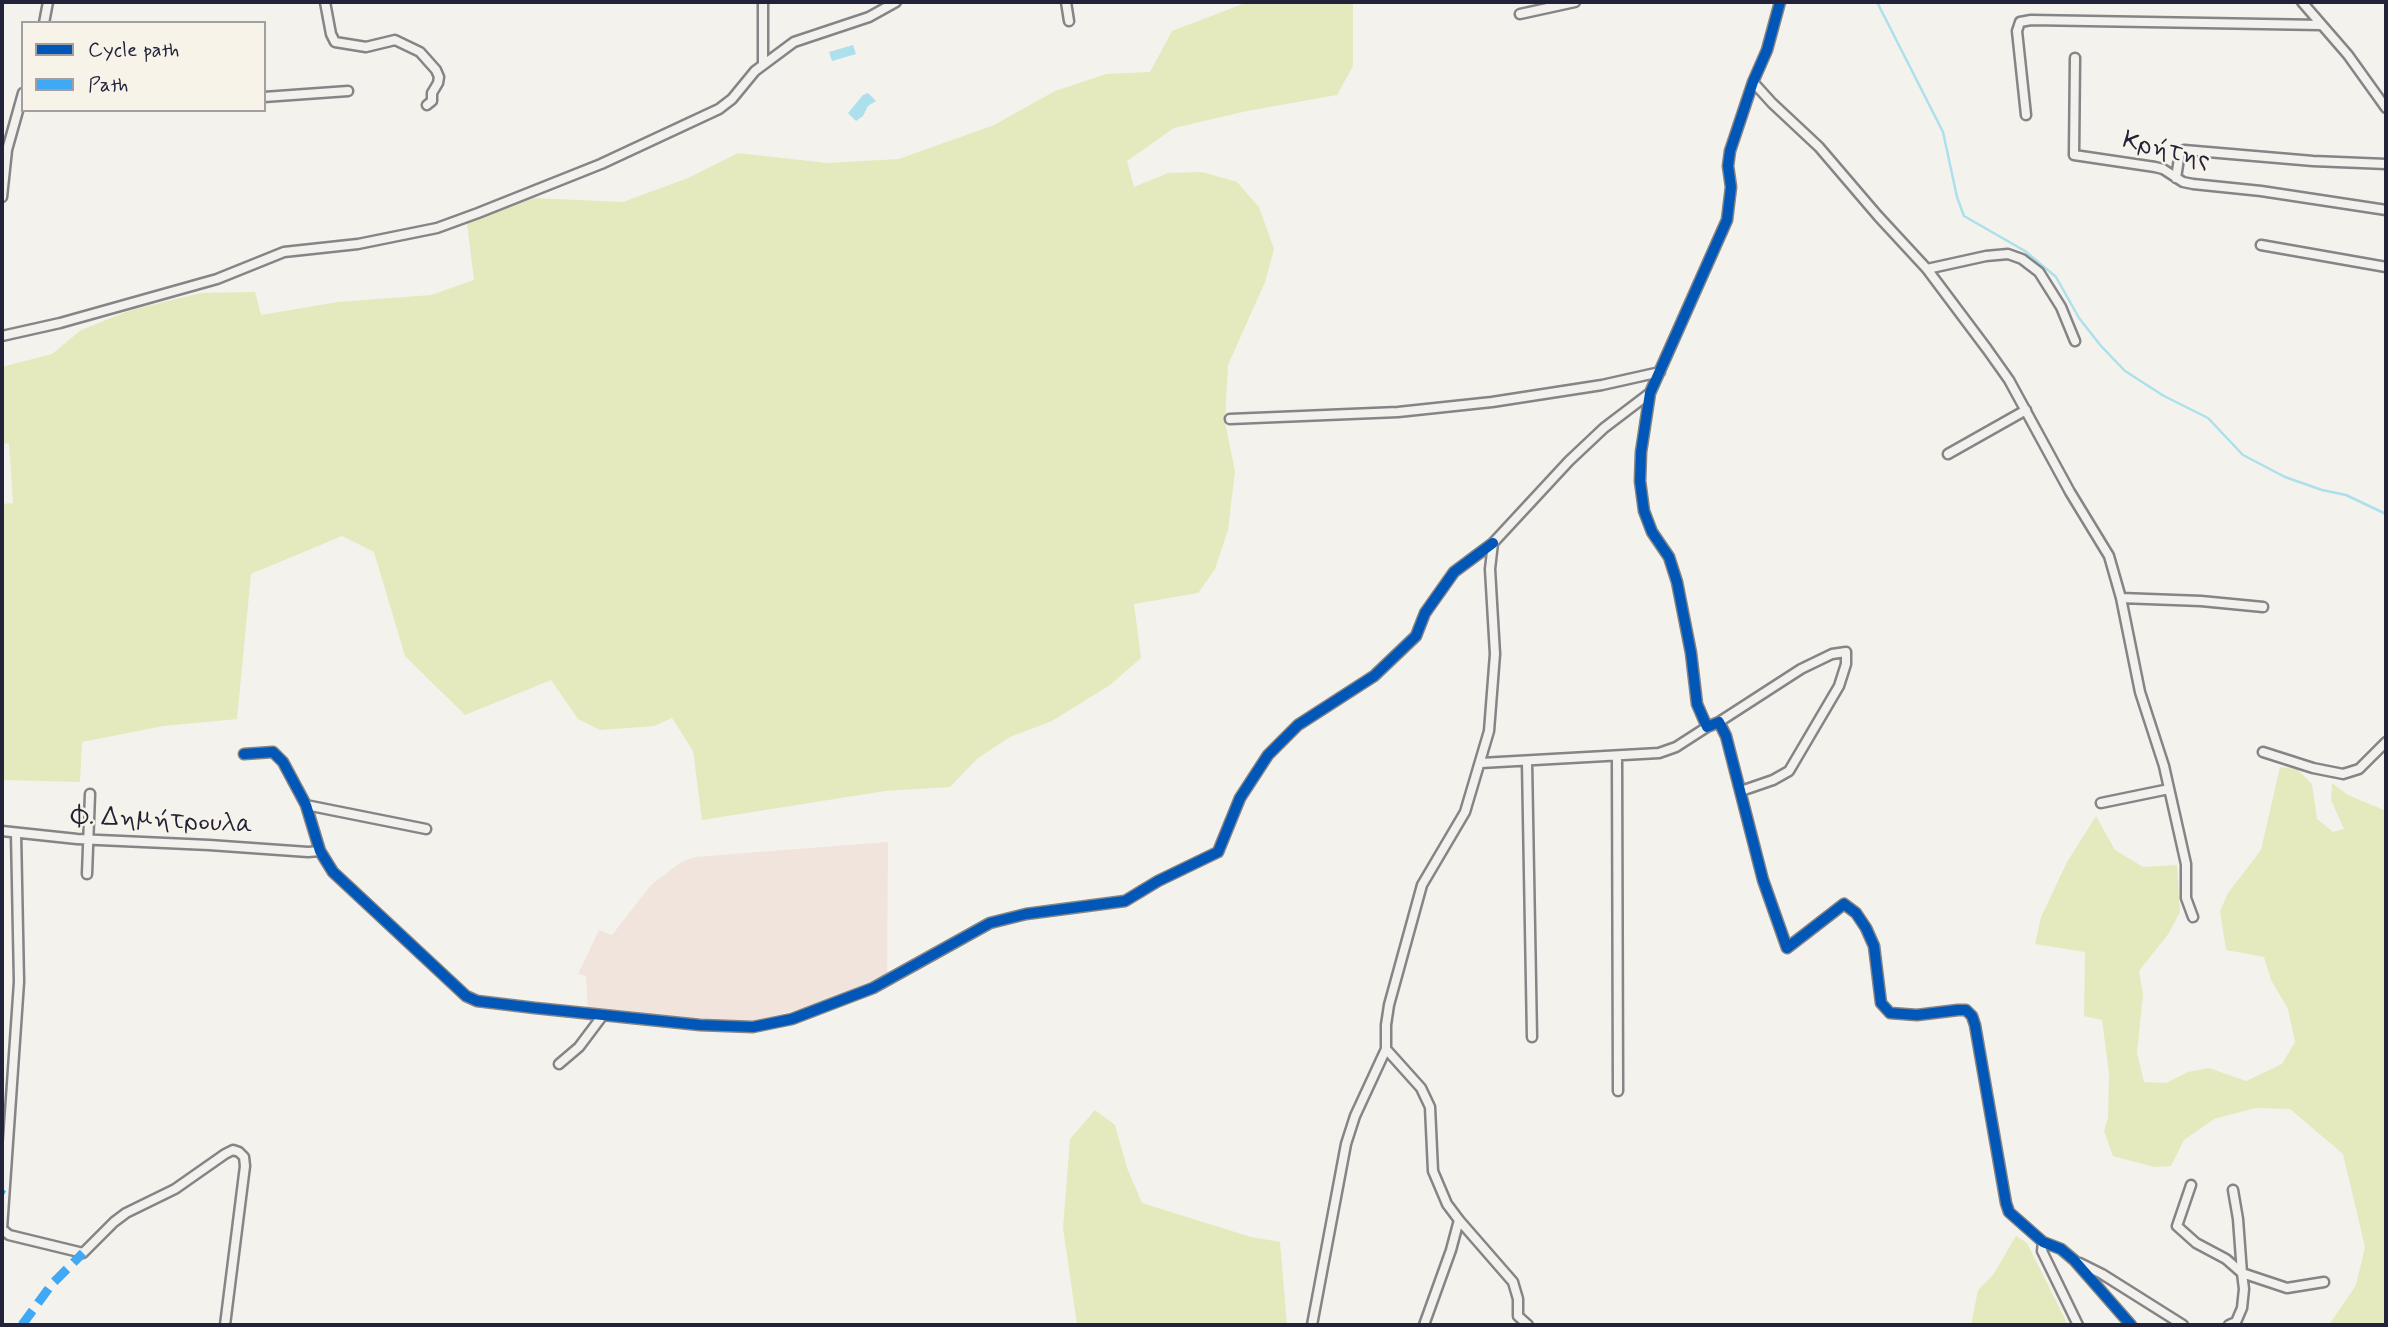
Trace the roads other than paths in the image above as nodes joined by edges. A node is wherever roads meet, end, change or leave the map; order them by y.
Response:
1 (48, 2) edge
2 (325, 2) edge
3 (763, 2) edge
4 (896, 2) edge
5 (1066, 2) edge
6 (1575, 2) edge
7 (1780, 2) edge
8 (2302, 2) edge
9 (1520, 14) dead end
10 (44, 21) edge
11 (1069, 21) dead end
12 (2321, 25) junction
13 (2075, 58) dead end
14 (763, 64) junction
15 (1753, 82) junction
16 (348, 91) dead end
17 (266, 97) edge
18 (21, 100) edge
19 (427, 106) dead end
20 (2386, 108) edge
21 (2026, 115) dead end
22 (2386, 164) edge
23 (2176, 178) junction
24 (2, 197) edge
25 (2386, 210) edge
26 (2261, 245) dead end
27 (2386, 267) edge
28 (1927, 268) junction
29 (2, 336) edge
30 (2075, 341) dead end
31 (1660, 372) junction
32 (1650, 393) junction
33 (2025, 410) junction
34 (1230, 419) dead end
35 (1948, 454) dead end
36 (1493, 543) junction
37 (2121, 598) junction
38 (2263, 607) dead end
39 (1719, 722) junction
40 (1707, 727) junction
41 (2386, 742) edge
42 (2263, 752) dead end
43 (244, 754) dead end
44 (1617, 757) junction
45 (1527, 762) junction
46 (1481, 763) junction
47 (2169, 789) junction
48 (1741, 792) junction
49 (90, 794) dead end
50 (2101, 803) dead end
51 (306, 805) junction
52 (426, 829) dead end
53 (2, 831) edge
54 (16, 833) junction
55 (89, 839) junction
56 (320, 851) junction
57 (87, 874) dead end
58 (2193, 917) dead end
59 (603, 1015) junction
60 (1532, 1037) dead end
61 (1386, 1049) junction
62 (559, 1064) dead end
63 (1618, 1091) dead end
64 (2191, 1185) dead end
65 (2233, 1190) dead end
66 (1460, 1220) junction
67 (2043, 1242) junction
68 (2074, 1261) junction
69 (2242, 1273) junction
70 (2325, 1282) dead end
71 (225, 1325) edge
72 (1312, 1325) edge
73 (1424, 1325) edge
74 (1528, 1325) edge
75 (2078, 1325) edge
76 (2131, 1325) edge
77 (2183, 1325) edge
78 (2229, 1325) edge

1 - 10 street
2 - 19 street
3 - 14 street
4 - 14 street
5 - 11 street
6 - 9 street
7 - 15 street
8 - 12 street
12 - 20 street
12 - 21 street
13 - 23 street, Κρήτης
14 - 29 street
15 - 28 street
15 - 31 street
16 - 17 street
18 - 24 street
22 - 23 street
23 - 25 street, Κρήτης
26 - 27 street
28 - 30 street
28 - 33 street
31 - 32 street
31 - 34 street
32 - 36 street
32 - 40 street
33 - 35 street
33 - 37 street
36 - 46 street
36 - 59 street
37 - 38 street
37 - 47 street
39 - 40 street
39 - 48 street
39 - 48 street
40 - 44 street
41 - 42 street
43 - 51 street
44 - 45 street
44 - 63 street
45 - 46 street
45 - 60 street
46 - 61 street
47 - 50 street
47 - 58 street
48 - 67 street
49 - 55 street
51 - 52 street
51 - 56 street
53 - 54 street, Φ. Δημήτρουλα
54 - 55 street, Φ. Δημήτρουλα
54 - 71 street
55 - 56 street, Φ. Δημήτρουλα
55 - 57 street
56 - 59 street
59 - 62 street
61 - 66 street
61 - 72 street
64 - 69 street
65 - 69 street
66 - 73 street
66 - 74 street
67 - 68 street
67 - 75 street
68 - 76 street
68 - 77 street
69 - 70 street
69 - 78 street

